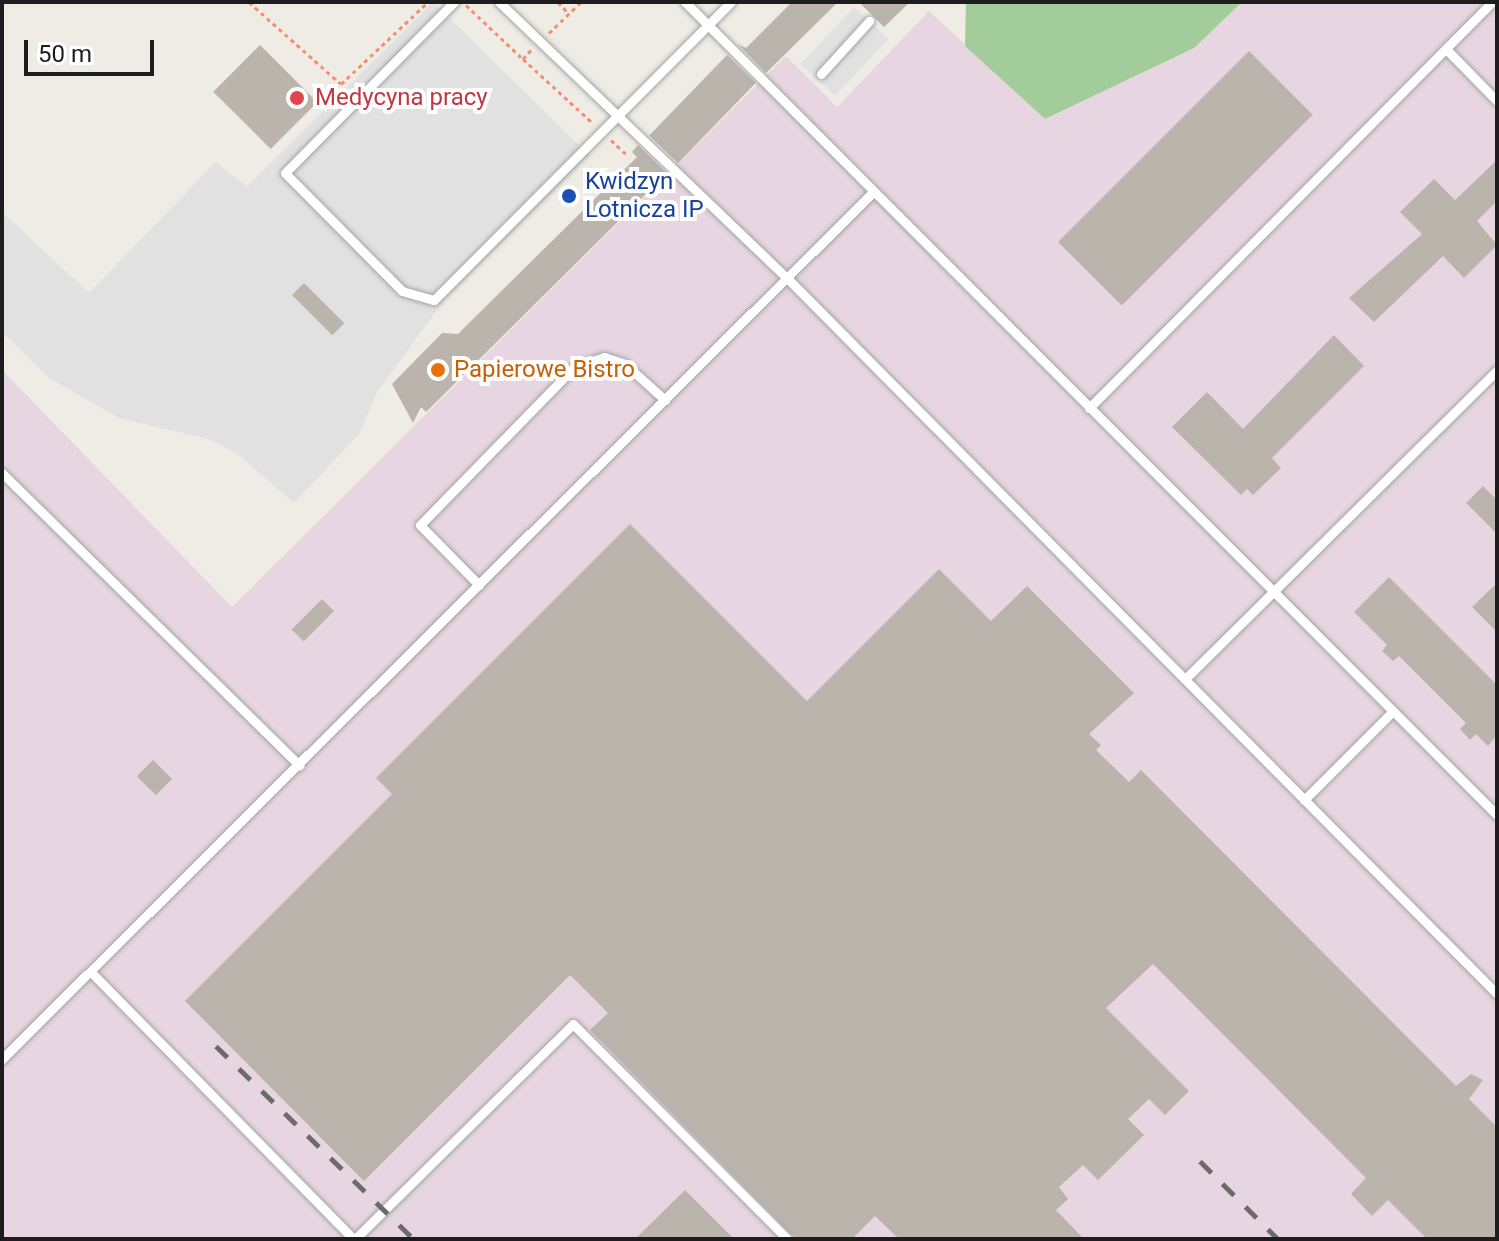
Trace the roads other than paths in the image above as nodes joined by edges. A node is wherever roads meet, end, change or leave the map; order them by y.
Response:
1 (454, 2) edge
2 (499, 2) edge
3 (685, 2) edge
4 (731, 2) edge
5 (1492, 2) edge
6 (869, 21) dead end
7 (706, 23) junction
8 (1446, 49) junction
9 (821, 74) dead end
10 (1497, 101) edge
11 (620, 116) junction
12 (874, 191) junction
13 (786, 277) junction
14 (1497, 370) edge
15 (665, 400) junction
16 (1089, 408) junction
17 (2, 473) edge
18 (479, 585) junction
19 (1272, 591) junction
20 (1185, 679) junction
21 (1393, 711) junction
22 (299, 765) junction
23 (1304, 800) junction
24 (1497, 815) edge
25 (92, 973) junction
26 (1497, 994) edge
27 (2, 1059) edge
28 (354, 1239) edge
29 (787, 1239) edge

1 - 11 lane
2 - 11 lane
3 - 7 lane
4 - 7 lane
5 - 8 lane
6 - 9 lane
7 - 11 lane
7 - 12 lane
8 - 10 lane
8 - 16 lane
11 - 13 lane
12 - 13 lane
12 - 16 lane
13 - 15 lane
13 - 20 lane
14 - 19 lane
15 - 18 lane
15 - 18 lane
16 - 19 lane
17 - 22 lane
18 - 22 lane
19 - 20 lane
19 - 21 lane
20 - 23 lane
21 - 23 lane
21 - 24 lane
22 - 25 lane
23 - 26 lane
25 - 27 lane
25 - 28 lane
28 - 29 lane

